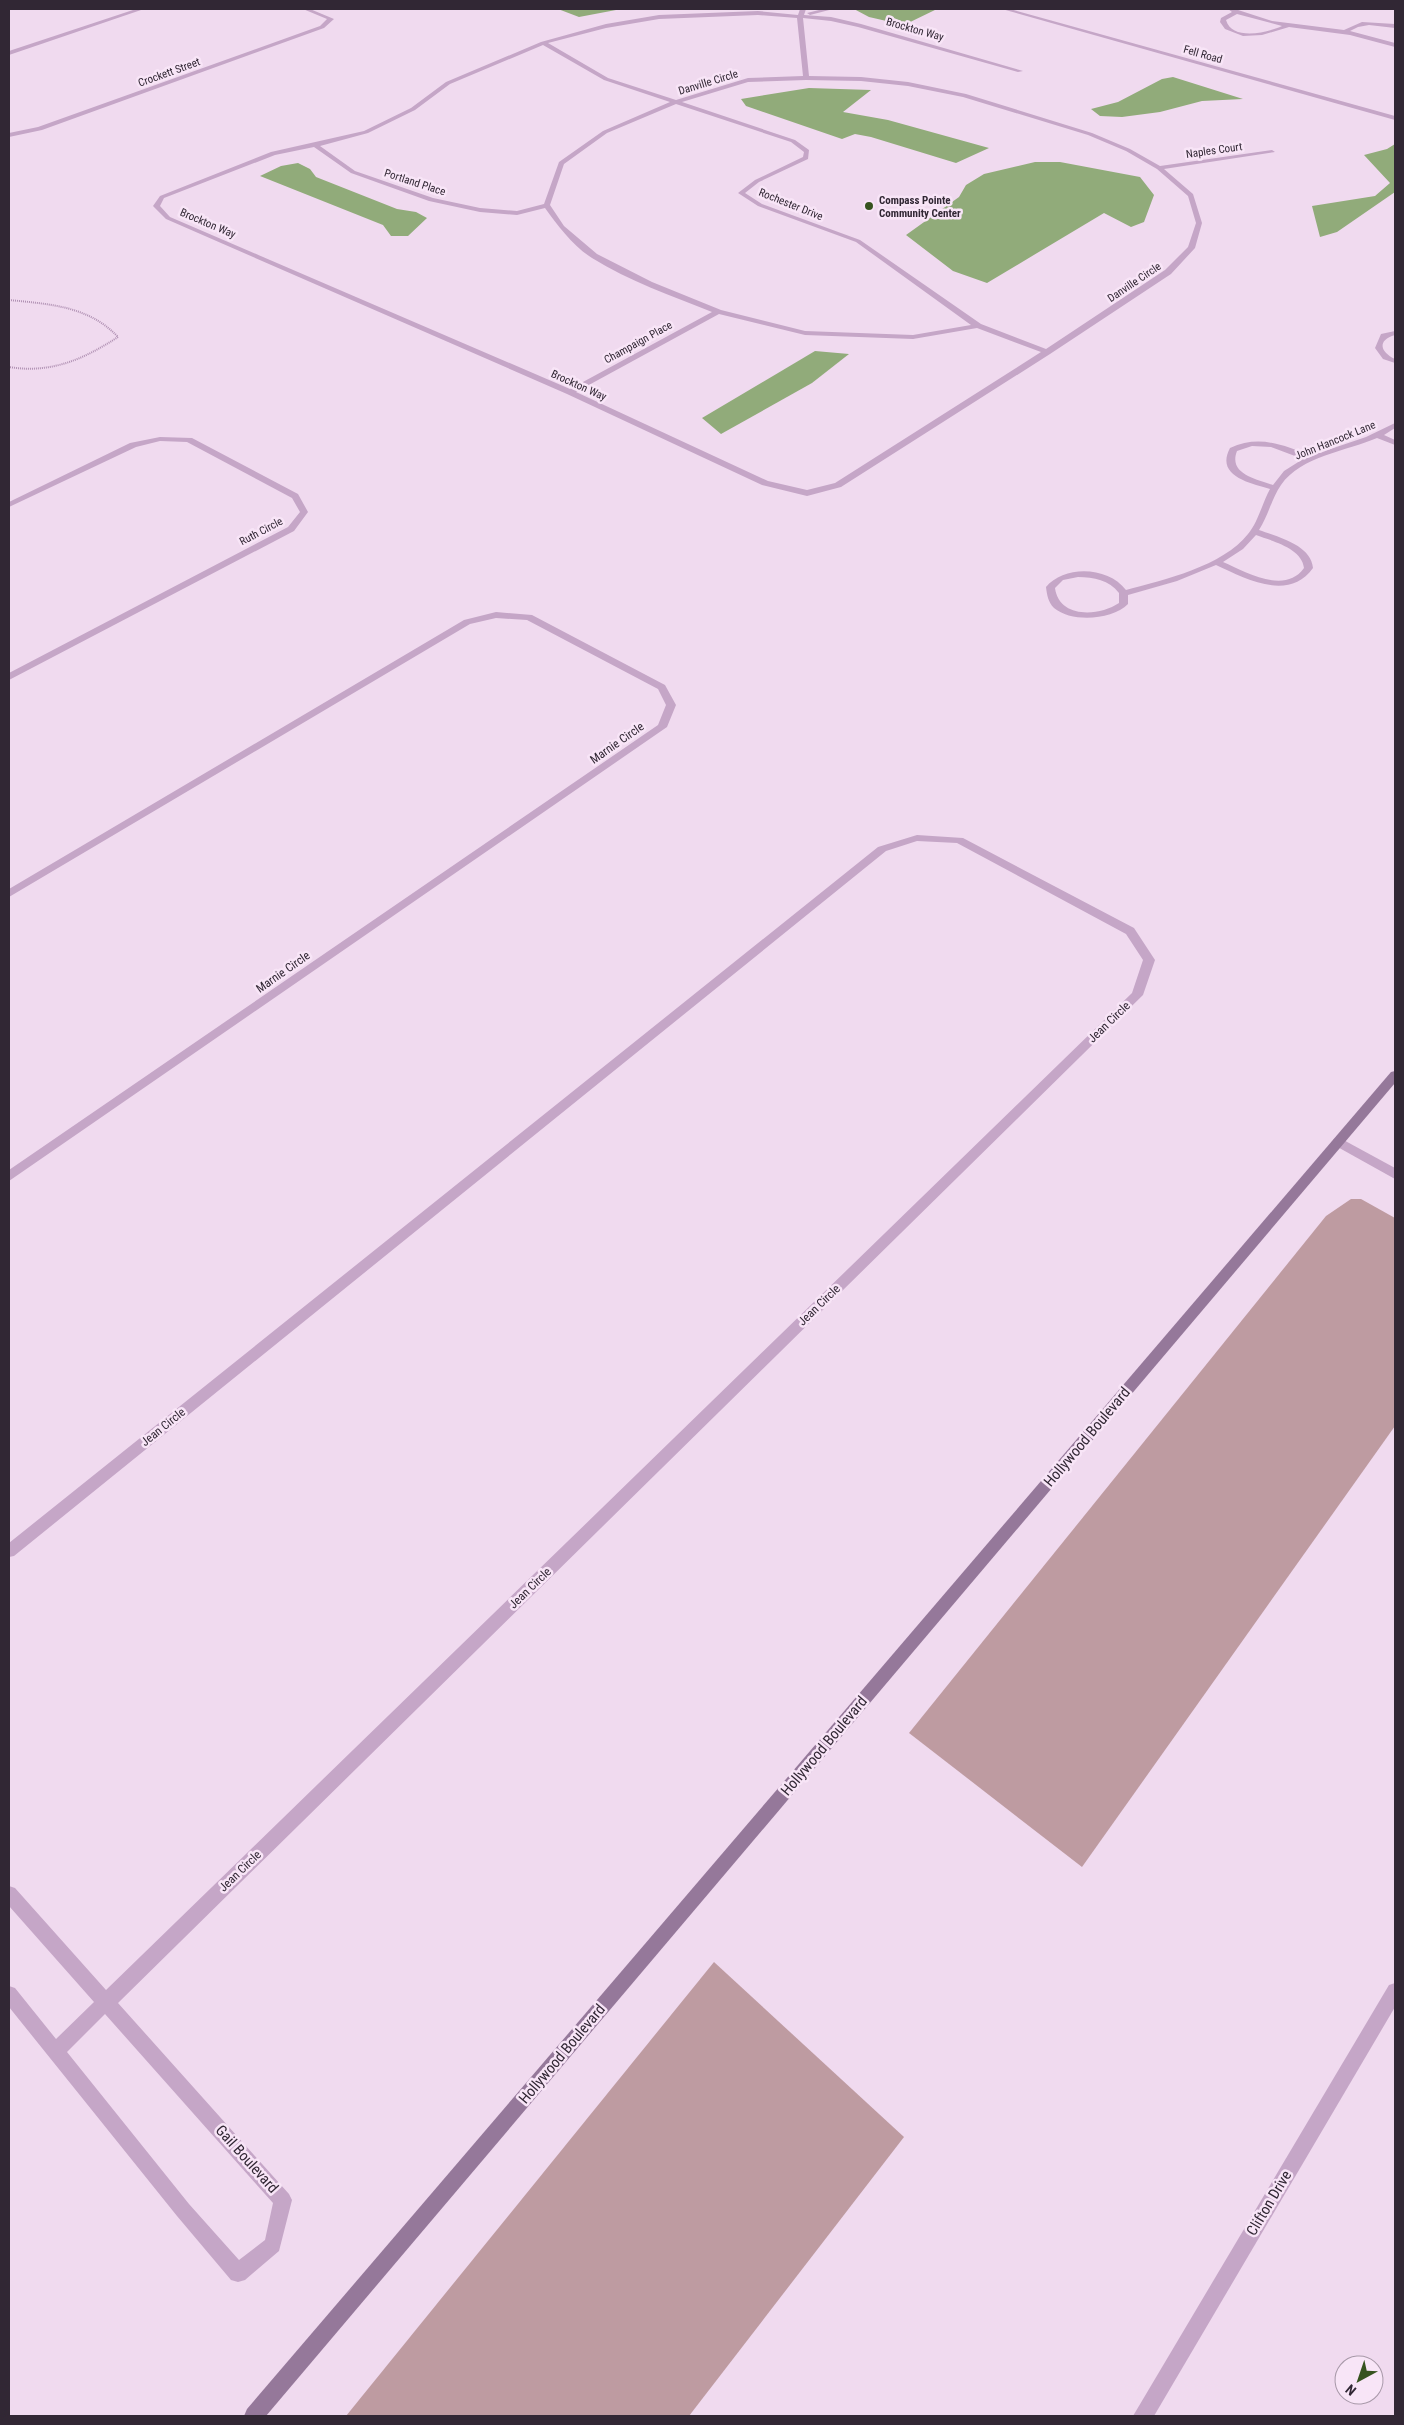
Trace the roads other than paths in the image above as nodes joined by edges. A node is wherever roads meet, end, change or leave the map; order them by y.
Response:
1 (141, 9) edge
2 (306, 9) edge
3 (830, 9) edge
4 (1005, 9) edge
5 (1234, 10) edge
6 (713, 11) edge
7 (802, 12) edge
8 (1287, 26) junction
9 (1395, 26) edge
10 (1345, 32) junction
11 (543, 43) junction
12 (1395, 45) edge
13 (9, 53) edge
14 (1020, 71) dead end
15 (806, 78) junction
16 (676, 102) junction
17 (1395, 118) edge
18 (9, 135) edge
19 (315, 145) junction
20 (1272, 152) dead end
21 (1159, 168) junction
22 (547, 204) junction
23 (718, 312) junction
24 (978, 326) junction
25 (1395, 333) edge
26 (1047, 352) junction
27 (1395, 362) edge
28 (570, 392) junction
29 (1395, 425) edge
30 (1378, 435) junction
31 (1395, 443) edge
32 (1311, 460) junction
33 (1274, 488) junction
34 (9, 504) edge
35 (1254, 531) junction
36 (1216, 562) junction
37 (1124, 593) junction
38 (9, 677) edge
39 (9, 894) edge
40 (1395, 1075) edge
41 (1338, 1142) junction
42 (1395, 1174) edge
43 (9, 1176) edge
44 (9, 1551) edge
45 (9, 1894) edge
46 (1395, 1991) edge
47 (9, 1994) edge
48 (106, 2002) junction
49 (56, 2051) junction
50 (254, 2416) edge
51 (1143, 2416) edge

1 - 13 street
2 - 18 street, Crockett Street
3 - 7 street
4 - 17 street, Fell Road
5 - 8 street
5 - 8 street
6 - 7 street, Brockton Way
6 - 11 street, Brockton Way
7 - 14 street, Brockton Way
7 - 15 street
8 - 10 street
9 - 10 street
10 - 12 street
11 - 16 street, Rochester Drive
11 - 19 street, Brockton Way
15 - 16 street, Danville Circle
15 - 21 street, Danville Circle
16 - 22 street, Danville Circle
16 - 24 street, Rochester Drive
19 - 22 street, Portland Place
19 - 28 street, Brockton Way
20 - 21 street, Naples Court
21 - 26 street, Danville Circle
22 - 23 street
23 - 24 street
23 - 28 street, Champaign Place
24 - 26 street, Rochester Drive
25 - 27 street
26 - 28 street, Brockton Way
29 - 30 street, John Hancock Lane
30 - 31 street
30 - 32 street, John Hancock Lane
32 - 33 street, John Hancock Lane
32 - 33 street
33 - 35 street, John Hancock Lane
34 - 38 street, Ruth Circle
35 - 36 street, John Hancock Lane
35 - 36 street
36 - 37 street, John Hancock Lane
37 - 37 street
39 - 43 street, Marnie Circle
40 - 41 street, Hollywood Boulevard
41 - 42 street
41 - 50 street, Hollywood Boulevard
44 - 48 street, Jean Circle
45 - 48 street, Gail Boulevard
46 - 51 street, Clifton Drive
47 - 49 street, Gail Boulevard
48 - 49 street, Jean Circle
48 - 49 street, Gail Boulevard

